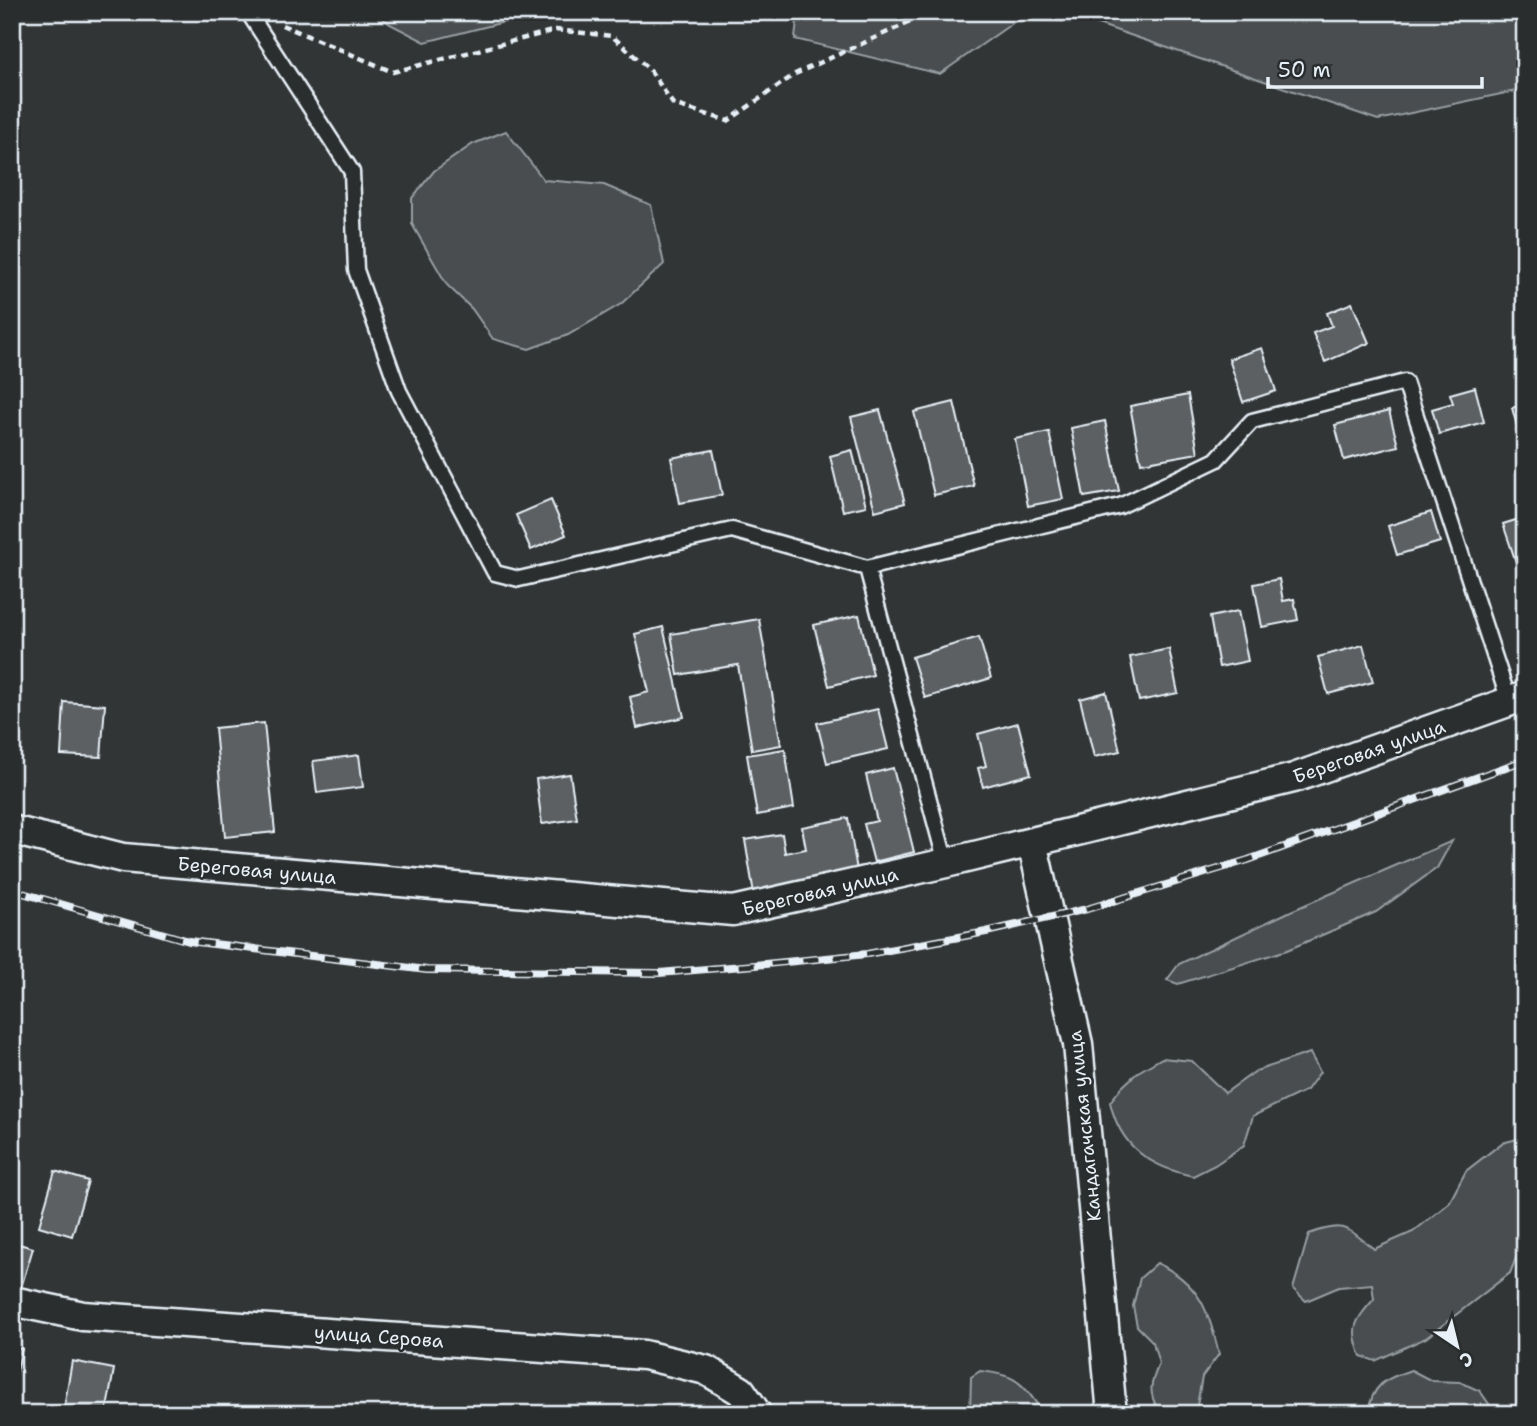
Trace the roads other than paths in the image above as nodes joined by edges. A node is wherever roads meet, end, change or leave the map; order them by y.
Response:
1 (248, 12) edge
2 (867, 568) junction
3 (1517, 698) edge
4 (12, 830) edge
5 (1032, 842) junction
6 (946, 863) junction
7 (12, 1301) edge
8 (757, 1414) edge
9 (1112, 1414) edge

1 - 2 lane
2 - 3 lane
2 - 6 lane
3 - 5 street, Береговая улица
4 - 6 street, Береговая улица
5 - 6 street, Береговая улица
5 - 9 street, Кандагачская улица
7 - 8 street, улица Серова

